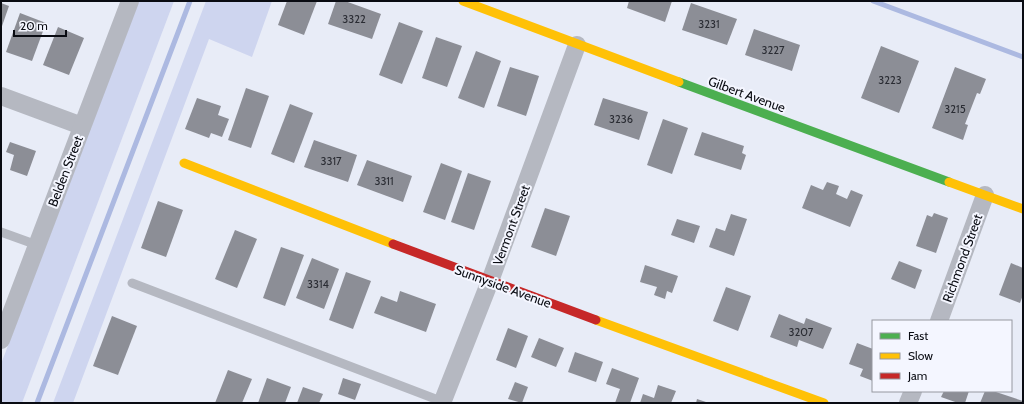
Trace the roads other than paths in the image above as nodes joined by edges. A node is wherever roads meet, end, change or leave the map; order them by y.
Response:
1 (130, 1) edge
2 (463, 1) edge
3 (577, 45) junction
4 (1, 96) edge
5 (82, 126) junction
6 (184, 163) dead end
7 (986, 195) junction
8 (1023, 209) edge
9 (1, 232) edge
10 (37, 245) junction
11 (490, 281) junction
12 (132, 283) dead end
13 (939, 320) edge
14 (1, 340) edge
15 (913, 392) edge
16 (444, 402) edge
17 (824, 403) edge
18 (908, 403) edge

1 - 5 street, Belden Street
2 - 3 street, Gilbert Avenue
3 - 7 street, Gilbert Avenue
3 - 11 street, Vermont Street
4 - 5 street
5 - 10 street, Belden Street
6 - 11 street, Sunnyside Avenue
7 - 8 street, Gilbert Avenue
7 - 13 street, Richmond Street
9 - 10 lane
10 - 14 street, Belden Street
11 - 16 street, Vermont Street
11 - 17 street, Sunnyside Avenue
12 - 16 lane
15 - 18 street

